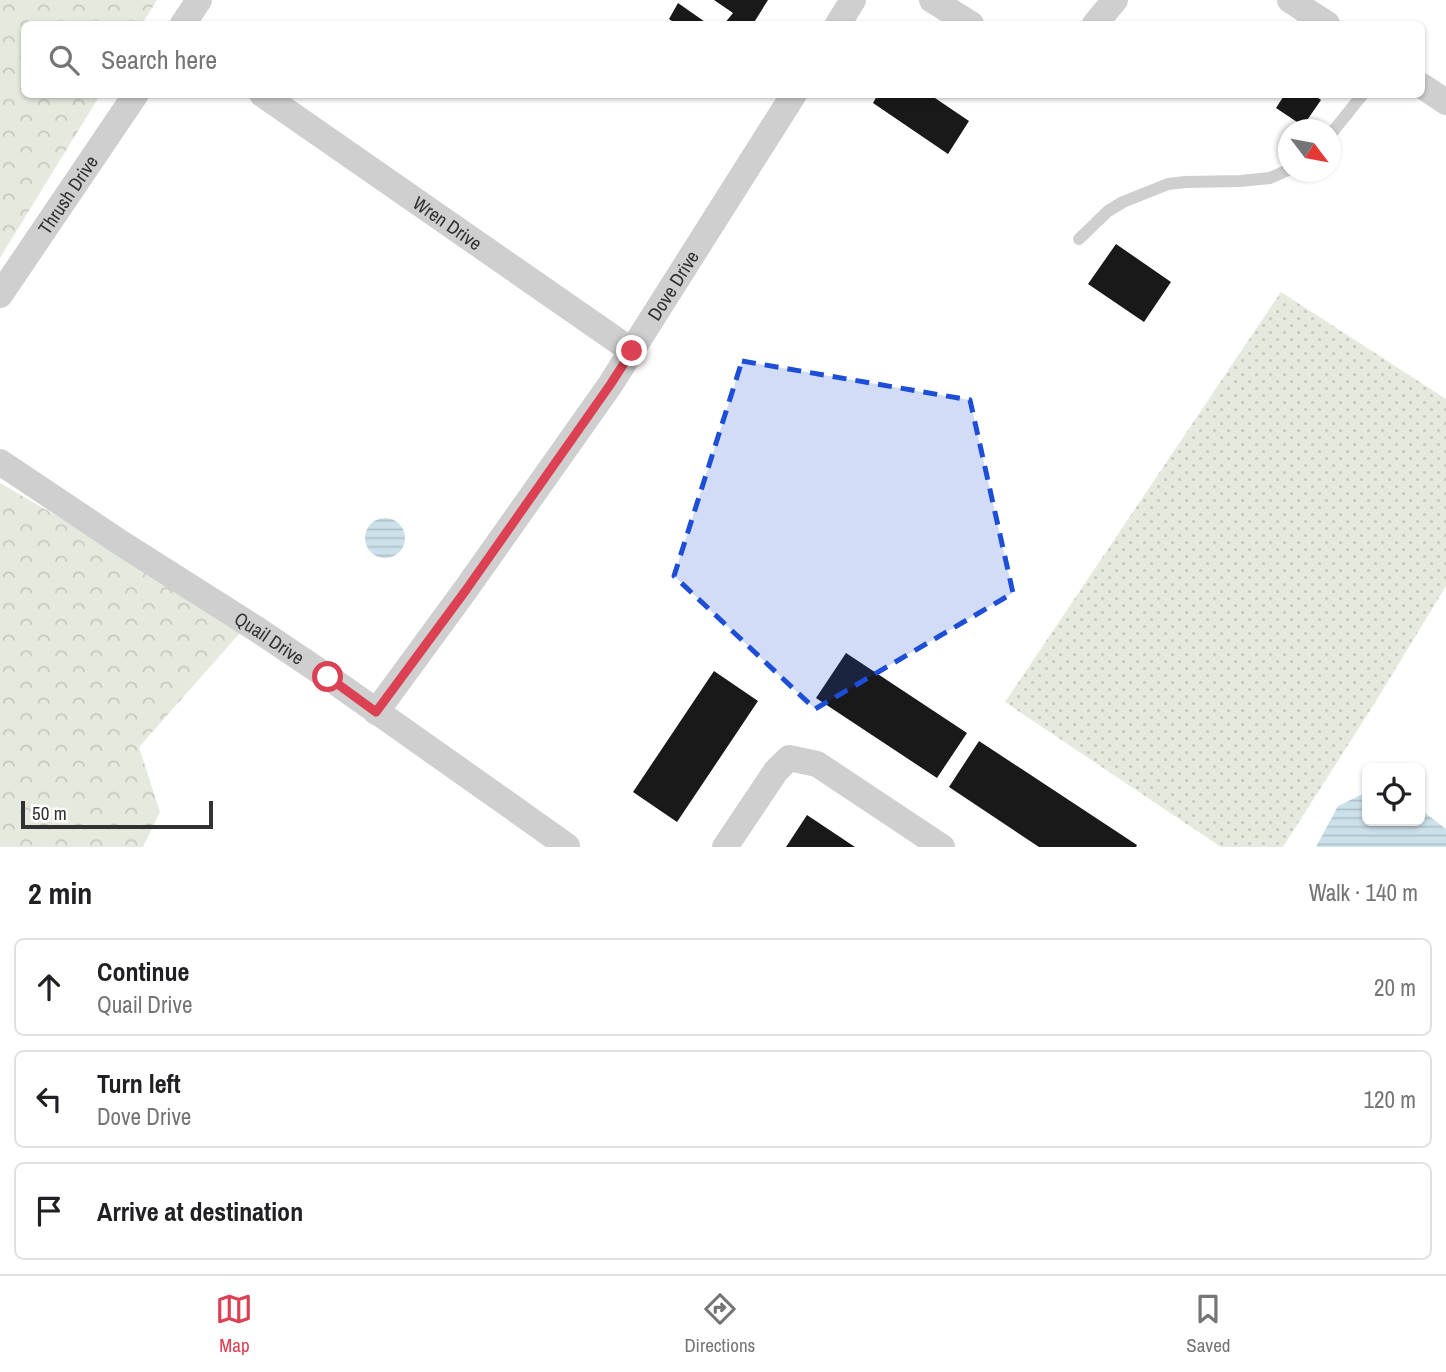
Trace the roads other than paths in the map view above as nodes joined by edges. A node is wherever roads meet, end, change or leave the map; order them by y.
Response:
1 (199, 0) edge
2 (853, 0) edge
3 (932, 0) edge
4 (1115, 0) edge
5 (1290, 0) edge
6 (185, 21) edge
7 (840, 21) edge
8 (966, 21) edge
9 (1098, 21) edge
10 (1322, 21) edge
11 (1425, 88) edge
12 (133, 98) edge
13 (268, 98) edge
14 (791, 98) edge
15 (1360, 98) edge
16 (1446, 102) edge
17 (1341, 122) edge
18 (1278, 175) edge
19 (1079, 239) dead end
20 (0, 295) edge
21 (632, 351) junction
22 (0, 462) edge
23 (376, 712) junction
24 (567, 846) edge
25 (725, 847) edge
26 (942, 847) edge

1 - 6 street
2 - 7 street
3 - 8 street
4 - 9 street
5 - 10 street
11 - 16 street
12 - 20 street, Thrush Drive
13 - 21 street, Wren Drive
14 - 21 street, Dove Drive
15 - 17 lane
18 - 19 lane
21 - 23 street, Dove Drive
22 - 23 street, Quail Drive
23 - 24 street, Quail Drive
25 - 26 street

